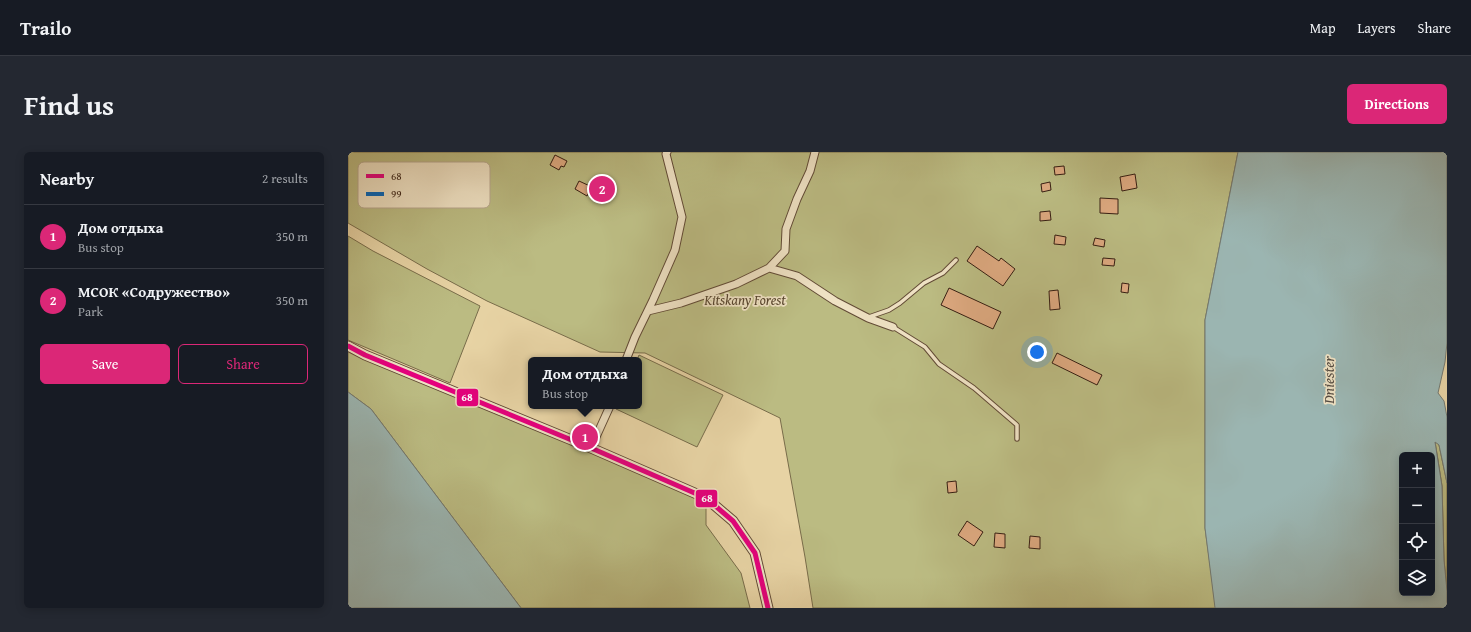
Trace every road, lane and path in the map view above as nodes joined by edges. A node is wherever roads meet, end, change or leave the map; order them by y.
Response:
1 (667, 152) edge
2 (815, 152) edge
3 (956, 260) dead end
4 (769, 268) junction
5 (648, 311) junction
6 (868, 318) junction
7 (893, 327) joint
8 (348, 346) edge
9 (627, 357) edge
10 (609, 409) edge
11 (1017, 438) dead end
12 (591, 448) junction
13 (768, 608) edge

1 - 5 street
2 - 4 street
3 - 6 lane
4 - 5 street
4 - 6 street
5 - 9 street
6 - 7 street
7 - 11 lane
8 - 12 street
10 - 12 street
12 - 13 street

